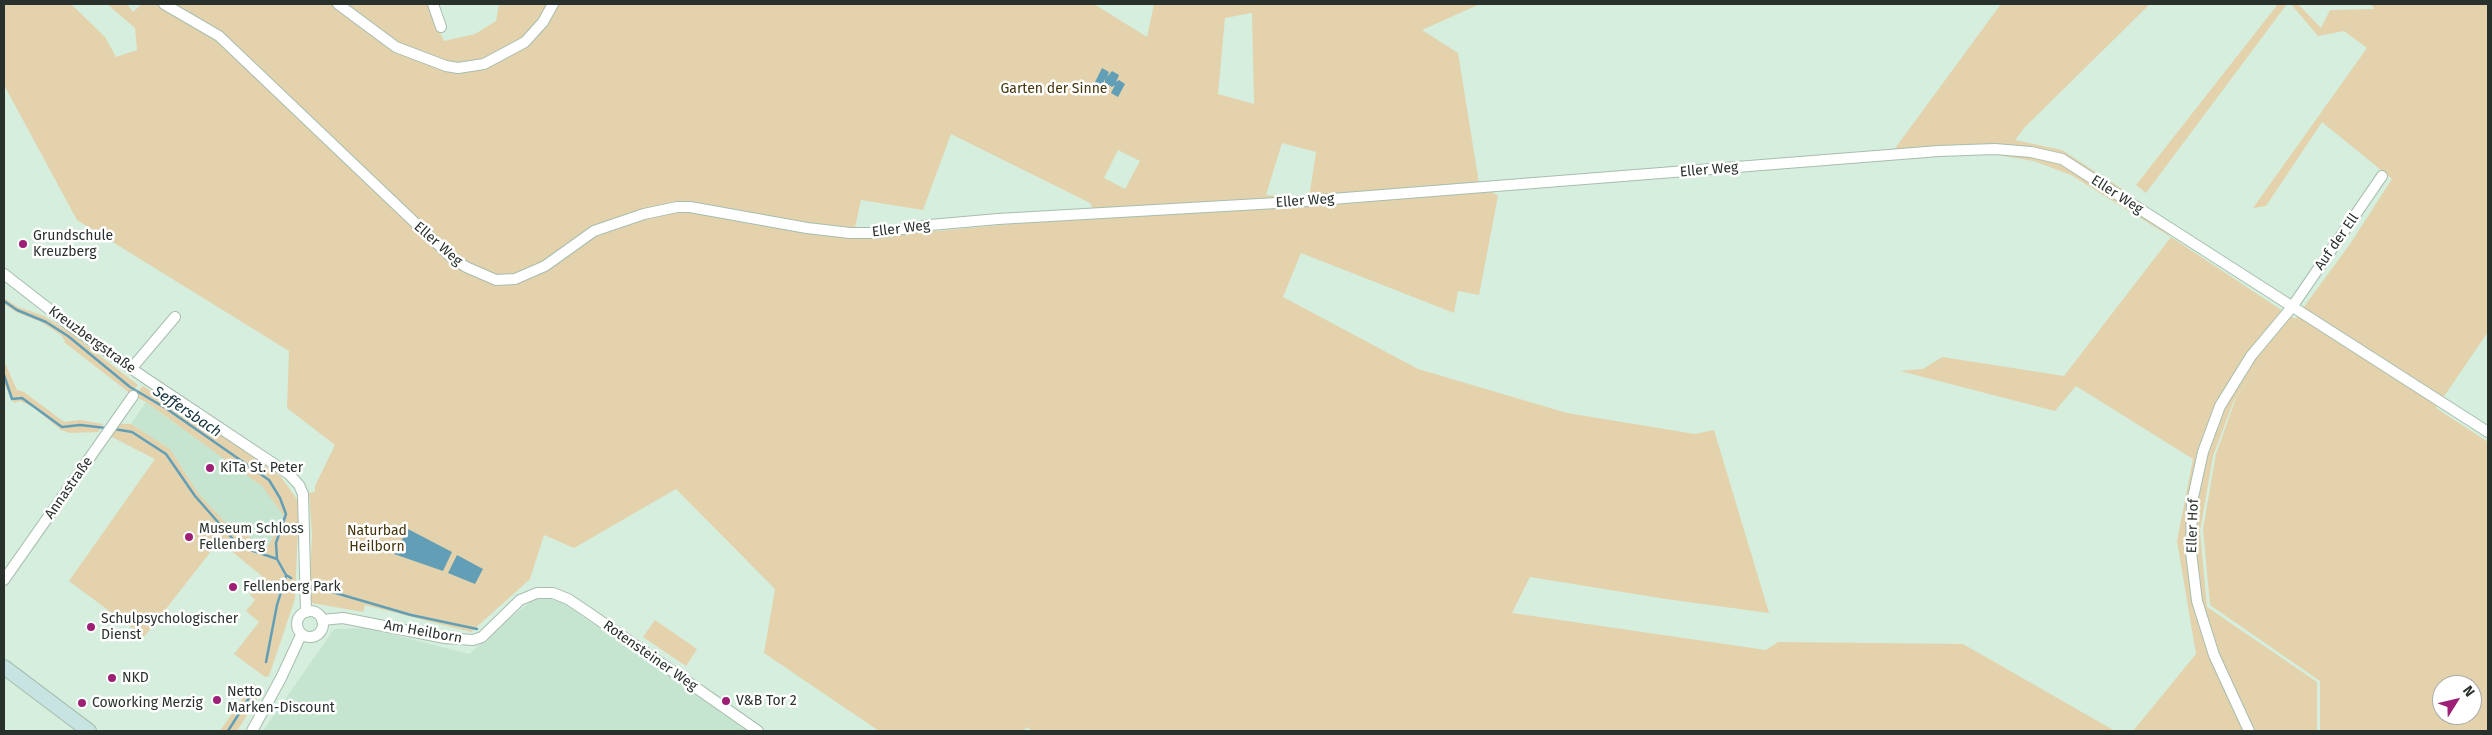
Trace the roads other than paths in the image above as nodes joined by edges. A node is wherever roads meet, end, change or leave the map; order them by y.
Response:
1 (164, 4) edge
2 (338, 4) edge
3 (433, 4) edge
4 (553, 4) edge
5 (441, 26) dead end
6 (2382, 176) dead end
7 (4, 274) edge
8 (2292, 308) junction
9 (175, 317) dead end
10 (131, 369) junction
11 (133, 396) dead end
12 (2487, 428) edge
13 (4, 580) edge
14 (537, 593) joint
15 (306, 612) junction
16 (322, 620) junction
17 (301, 634) junction
18 (4, 667) edge
19 (89, 731) edge
20 (252, 731) edge
21 (758, 731) edge
22 (2249, 731) edge

1 - 8 street, Eller Weg
2 - 4 street
3 - 5 street
6 - 8 street, Auf der Ell
7 - 10 street, Kreuzbergstraße
8 - 12 street, Eller Weg
8 - 22 street, Eller Hof
9 - 10 street
10 - 15 street, Kreuzbergstraße
11 - 13 street, Annastraße
14 - 16 street, Am Heilborn
14 - 21 street, Rotensteiner Weg
15 - 16 street
15 - 17 street
16 - 17 street
17 - 20 street
18 - 19 main road

